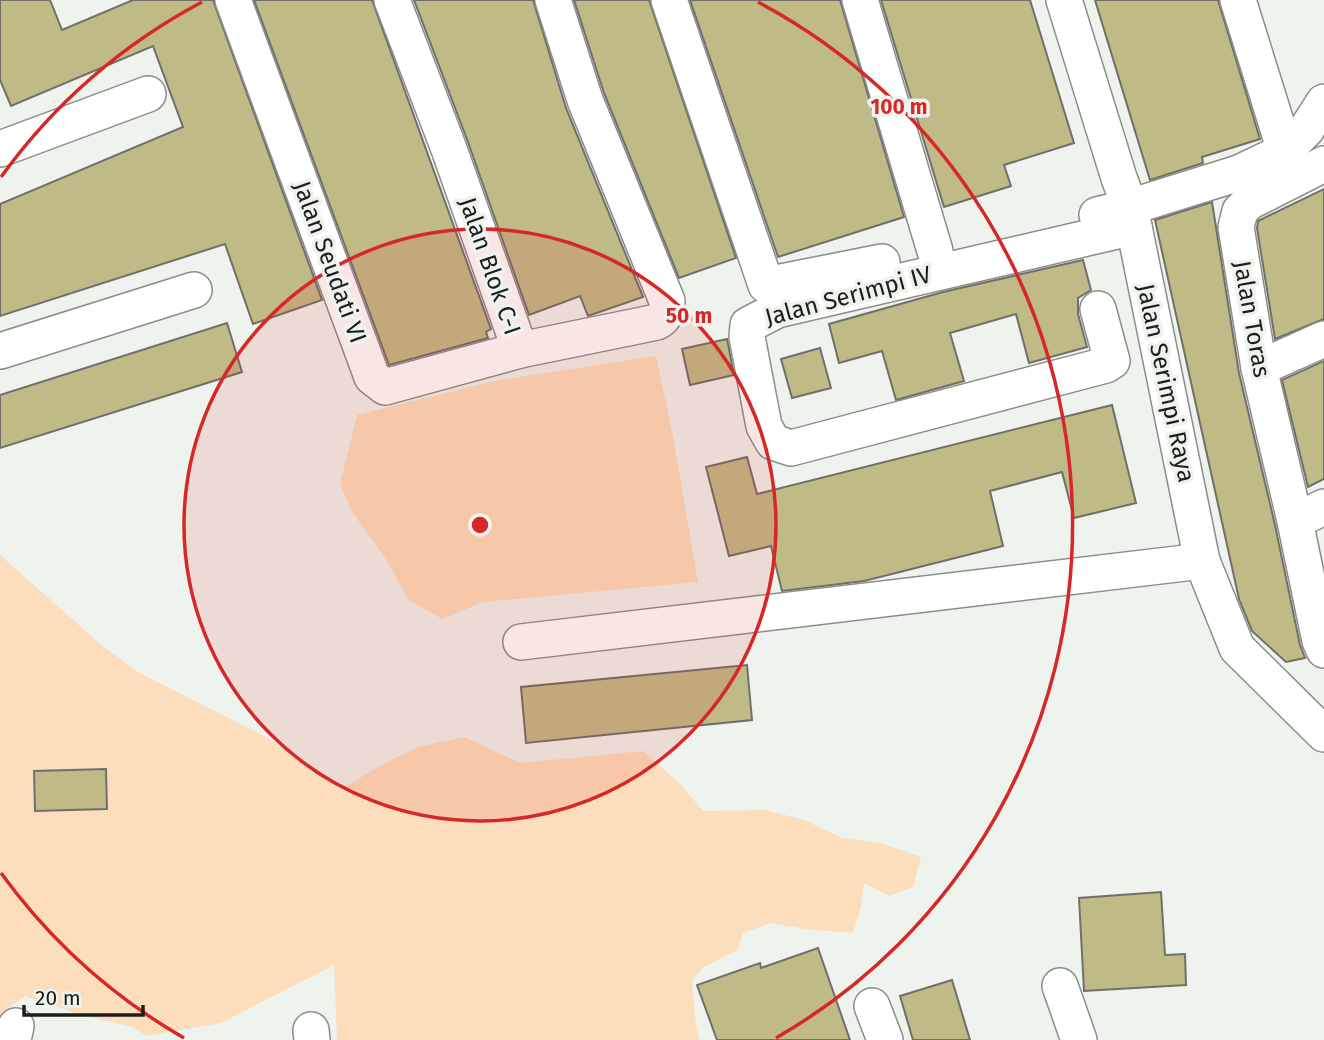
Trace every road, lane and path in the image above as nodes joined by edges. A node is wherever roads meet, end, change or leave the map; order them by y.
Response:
1 (233, 0) edge
2 (393, 0) edge
3 (553, 0) edge
4 (669, 0) edge
5 (860, 0) edge
6 (1063, 0) edge
7 (1238, 0) edge
8 (148, 94) dead end
9 (1324, 102) edge
10 (0, 148) edge
11 (1286, 151) junction
12 (1324, 164) edge
13 (1132, 217) junction
14 (935, 251) junction
15 (194, 290) dead end
16 (1098, 309) dead end
17 (1324, 339) edge
18 (520, 350) junction
19 (0, 351) edge
20 (1259, 368) junction
21 (1309, 514) edge
22 (1202, 561) junction
23 (521, 642) dead end
24 (1324, 650) edge
25 (1318, 715) edge
26 (1060, 986) dead end
27 (872, 1006) dead end
28 (884, 1040) edge
29 (1079, 1040) edge

1 - 18 street, Jalan Seudati VI
2 - 18 street, Jalan Blok C-I
3 - 18 street, Jalan Blok C-I
4 - 14 street, Jalan Serimpi IV
5 - 14 street
6 - 13 street, Jalan Serimpi Raya
7 - 11 street
8 - 10 street
9 - 11 street, Jalan Serimpi IV
11 - 13 street, Jalan Serimpi IV
12 - 20 street, Jalan Toras
13 - 14 street, Jalan Serimpi IV
13 - 16 street, Jalan Serimpi IV
13 - 22 street, Jalan Serimpi Raya
15 - 19 street
17 - 20 street
20 - 21 street, Jalan Toras
21 - 24 street, Jalan Toras
22 - 23 street
22 - 25 street, Jalan Serimpi Raya
26 - 29 street
27 - 28 street

